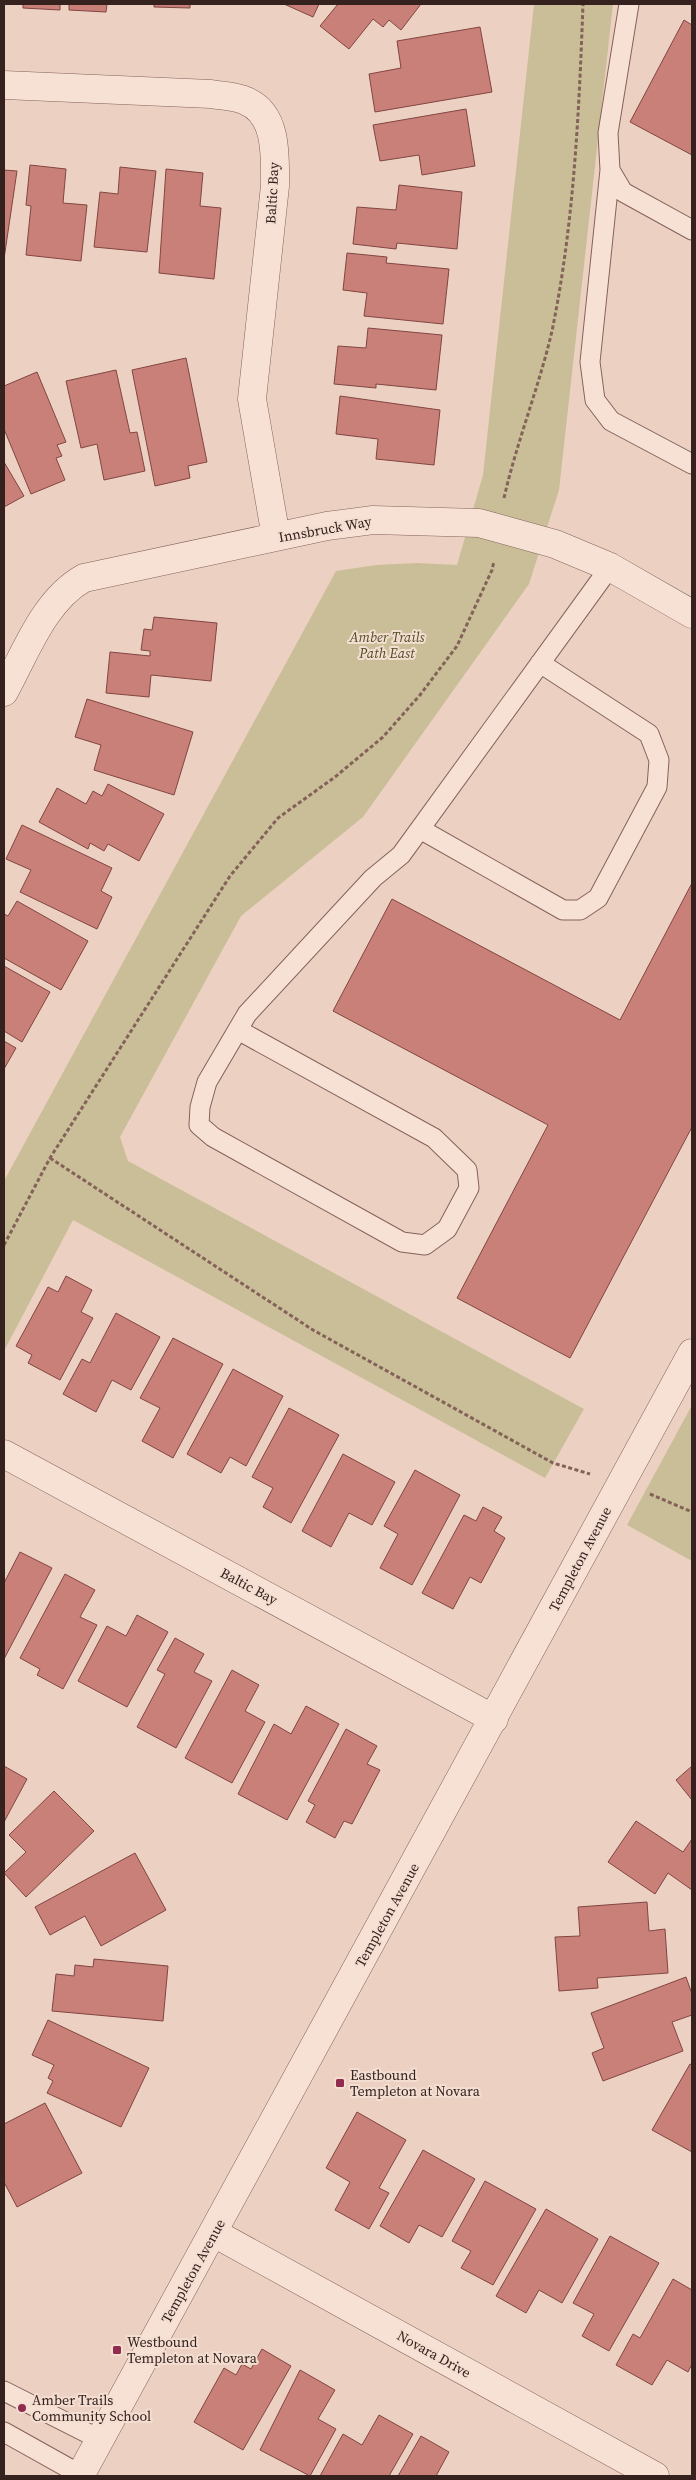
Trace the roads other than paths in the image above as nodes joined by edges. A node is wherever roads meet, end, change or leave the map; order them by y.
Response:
1 (629, 4) edge
2 (4, 85) edge
3 (610, 170) junction
4 (692, 230) edge
5 (692, 464) edge
6 (276, 537) junction
7 (610, 567) junction
8 (692, 614) edge
9 (540, 662) junction
10 (4, 692) edge
11 (420, 829) junction
12 (238, 1030) junction
13 (692, 1353) edge
14 (4, 1454) edge
15 (494, 1719) junction
16 (214, 2233) junction
17 (4, 2391) edge
18 (4, 2432) edge
19 (100, 2440) junction
20 (81, 2476) edge
21 (655, 2476) edge

1 - 3 lane
2 - 6 street, Baltic Bay
3 - 4 lane
3 - 5 lane
6 - 7 street, Innsbruck Way
6 - 10 street, Innsbruck Way
7 - 8 street, Innsbruck Way
7 - 9 lane
9 - 11 lane
9 - 11 lane
11 - 12 lane
12 - 12 lane
13 - 15 street, Templeton Avenue
14 - 15 street, Baltic Bay
15 - 16 street, Templeton Avenue
16 - 19 street, Templeton Avenue
16 - 21 street, Novara Drive
17 - 19 lane
18 - 20 lane
19 - 20 street, Templeton Avenue

